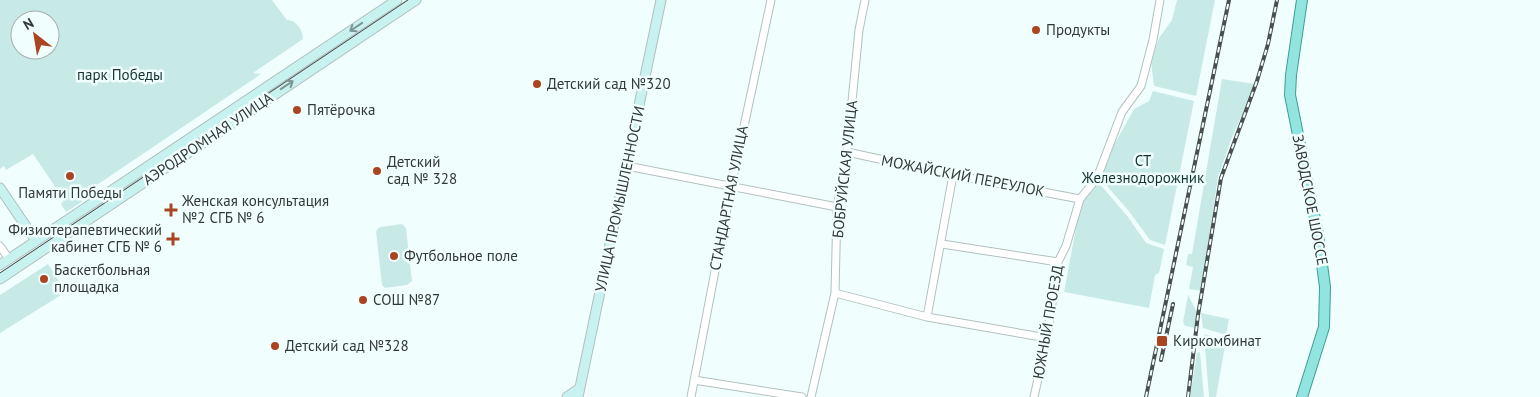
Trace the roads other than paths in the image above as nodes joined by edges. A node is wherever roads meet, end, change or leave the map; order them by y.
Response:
1 (397, 0) edge
2 (416, 0) edge
3 (661, 0) edge
4 (771, 0) edge
5 (865, 0) edge
6 (1160, 0) edge
7 (1302, 0) edge
8 (847, 152) junction
9 (627, 166) junction
10 (953, 175) junction
11 (731, 187) junction
12 (0, 188) edge
13 (1080, 199) junction
14 (837, 207) junction
15 (36, 241) junction
16 (942, 244) junction
17 (0, 246) edge
18 (9, 259) junction
19 (1058, 262) junction
20 (0, 265) edge
21 (0, 279) edge
22 (835, 294) junction
23 (927, 317) junction
24 (1047, 338) junction
25 (694, 380) junction
26 (579, 393) edge
27 (567, 397) edge
28 (691, 397) edge
29 (802, 397) edge
30 (811, 397) edge
31 (1034, 397) edge
32 (1302, 397) edge

1 -> 15 main road, АЭРОДРОМНАЯ УЛИЦА
21 -> 2 main road, АЭРОДРОМНАЯ УЛИЦА
3 - 9 main road, УЛИЦА ПРОМЫШЛЕННОСТИ
4 - 11 street, СТАНДАРТНАЯ УЛИЦА
5 - 8 street, БОБРУЙСКАЯ УЛИЦА
6 - 13 street, ЮЖНЫЙ ПРОЕЗД
7 - 32 main road, ЗАВОДСКОЕ ШОССЕ
8 - 10 street, МОЖАЙСКИЙ ПЕРЕУЛОК
8 - 14 street, БОБРУЙСКАЯ УЛИЦА
9 - 11 street
9 - 26 main road, УЛИЦА ПРОМЫШЛЕННОСТИ
10 - 13 street, МОЖАЙСКИЙ ПЕРЕУЛОК
10 - 16 street
11 - 14 street
11 - 25 street, СТАНДАРТНАЯ УЛИЦА
12 - 15 main road
13 - 19 street, ЮЖНЫЙ ПРОЕЗД
14 - 22 street, БОБРУЙСКАЯ УЛИЦА
15 - 18 main road, АЭРОДРОМНАЯ УЛИЦА
16 - 19 street
16 - 23 street
17 - 18 street
18 - 20 main road, АЭРОДРОМНАЯ УЛИЦА
19 - 24 street, ЮЖНЫЙ ПРОЕЗД
22 - 23 street
22 - 30 street, БОБРУЙСКАЯ УЛИЦА
23 - 24 street
24 - 31 street, ЮЖНЫЙ ПРОЕЗД
25 - 28 street, СТАНДАРТНАЯ УЛИЦА
25 - 29 street
26 - 27 main road

